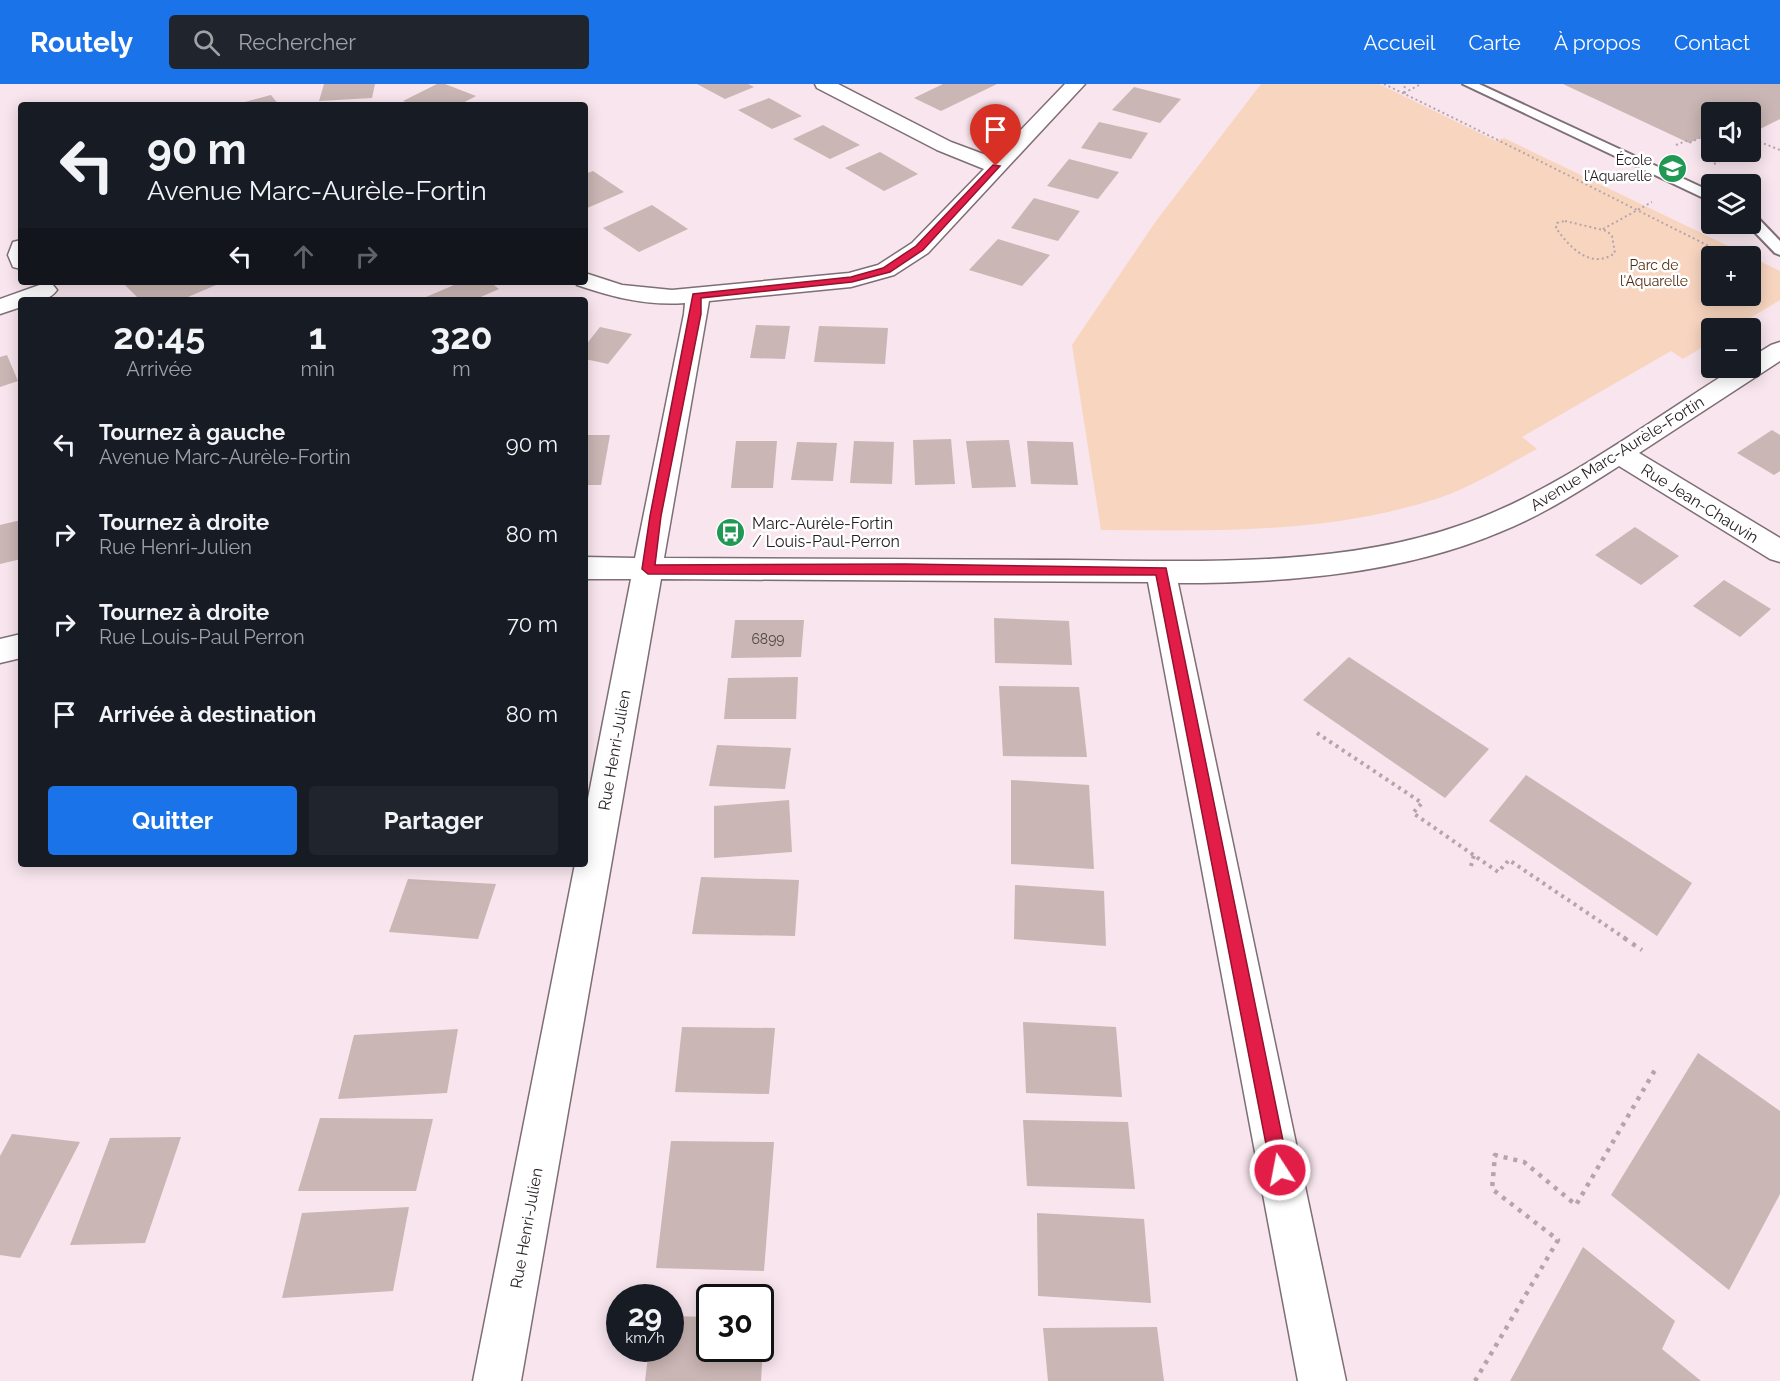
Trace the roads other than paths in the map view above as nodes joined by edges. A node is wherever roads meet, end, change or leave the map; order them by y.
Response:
1 (824, 84) edge
2 (1076, 84) edge
3 (1469, 84) edge
4 (996, 166) junction
5 (1701, 193) edge
6 (1761, 230) edge
7 (1780, 250) edge
8 (588, 281) edge
9 (45, 291) edge
10 (697, 296) junction
11 (28, 297) edge
12 (18, 301) edge
13 (0, 307) edge
14 (1780, 350) edge
15 (1620, 453) junction
16 (1780, 552) edge
17 (588, 568) edge
18 (648, 569) junction
19 (1161, 571) junction
20 (18, 647) edge
21 (0, 651) edge
22 (497, 1381) edge
23 (1322, 1381) edge

1 - 4 street
2 - 4 street
3 - 5 lane
4 - 10 street
6 - 7 lane
8 - 10 street
9 - 11 street
10 - 18 street, Rue Henri-Julien
12 - 13 street
14 - 15 street, Avenue Marc-Aurèle-Fortin
15 - 16 street, Rue Jean-Chauvin
15 - 19 street, Avenue Marc-Aurèle-Fortin
17 - 18 street, Avenue Marc-Aurèle-Fortin
18 - 19 street, Avenue Marc-Aurèle-Fortin
18 - 22 street, Rue Henri-Julien
19 - 23 street
20 - 21 street

